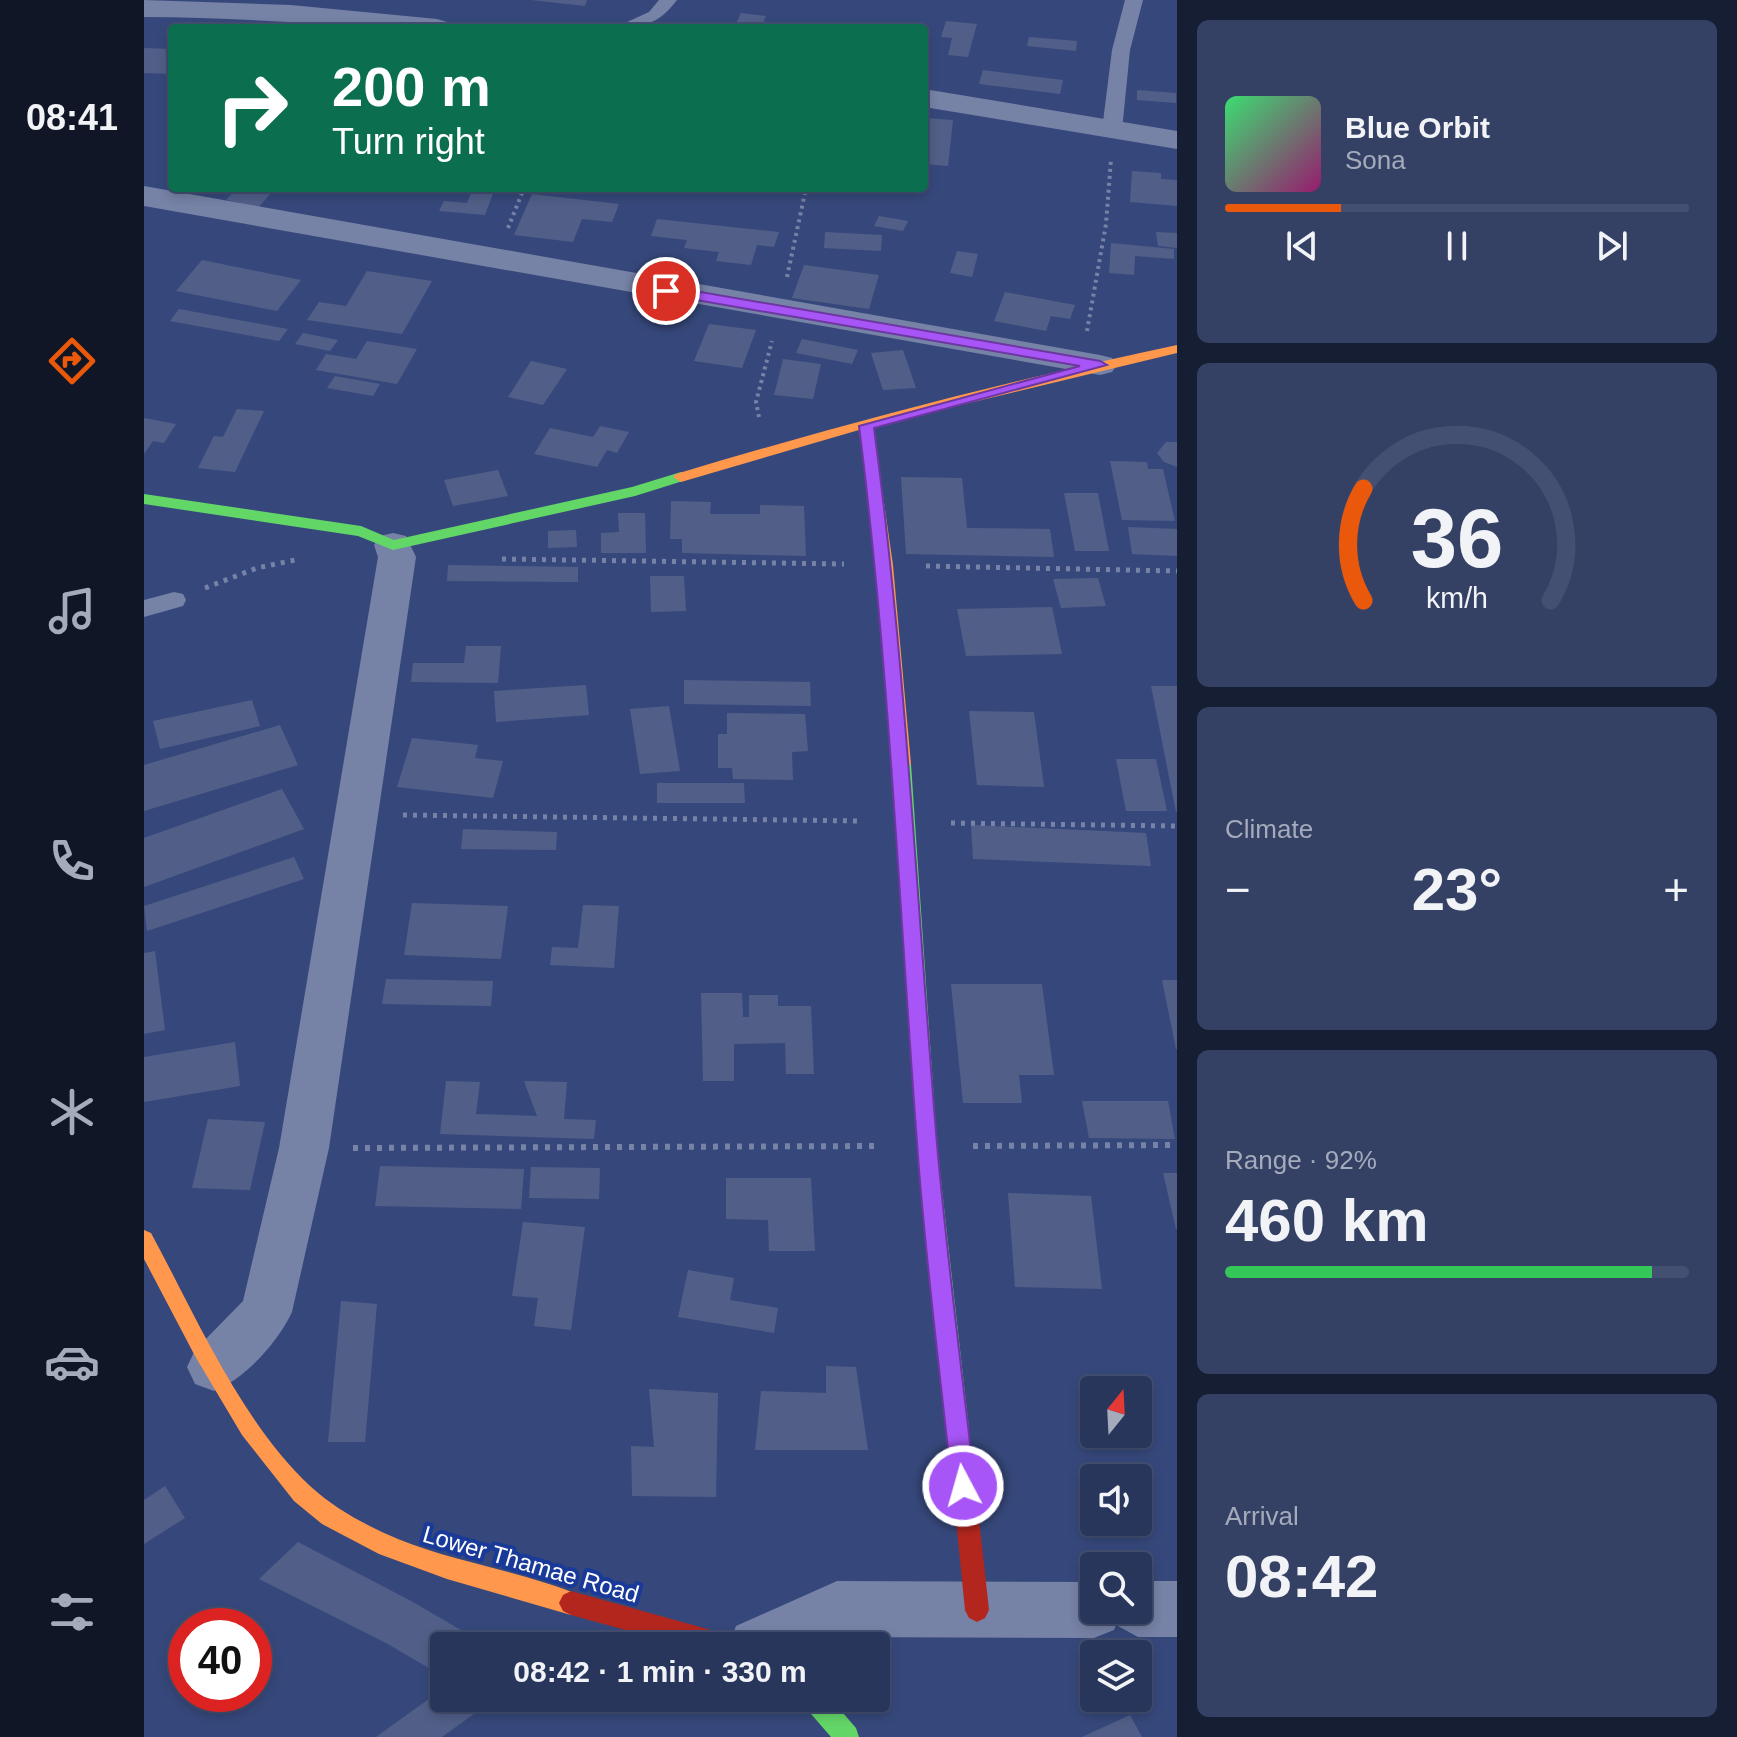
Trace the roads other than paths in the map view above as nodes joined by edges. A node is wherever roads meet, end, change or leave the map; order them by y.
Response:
1 (668, 0) edge
2 (1134, 0) edge
3 (144, 8) edge
4 (404, 24) edge
5 (634, 24) edge
6 (928, 99) edge
7 (1112, 130) junction
8 (1177, 140) edge
9 (144, 196) edge
10 (1177, 349) edge
11 (1092, 364) junction
12 (866, 426) junction
13 (144, 499) edge
14 (377, 538) junction
15 (174, 600) road end
16 (144, 609) edge
17 (147, 1249) edge
18 (214, 1367) junction
19 (1152, 1609) edge
20 (1177, 1609) edge
21 (977, 1610) junction
22 (1080, 1610) edge
23 (675, 1632) edge
24 (787, 1632) edge
25 (826, 1712) edge
26 (847, 1737) edge

1 - 5 lane
2 - 7 lane
3 - 4 street
6 - 7 street
7 - 8 street
9 - 11 street
10 - 11 street
11 - 12 street
12 - 14 street
12 - 21 street
13 - 14 street
14 - 18 street
15 - 16 lane
17 - 18 street, Lower Thamae Road
18 - 23 street, Lower Thamae Road
19 - 20 street
21 - 22 street
21 - 24 street
25 - 26 street

